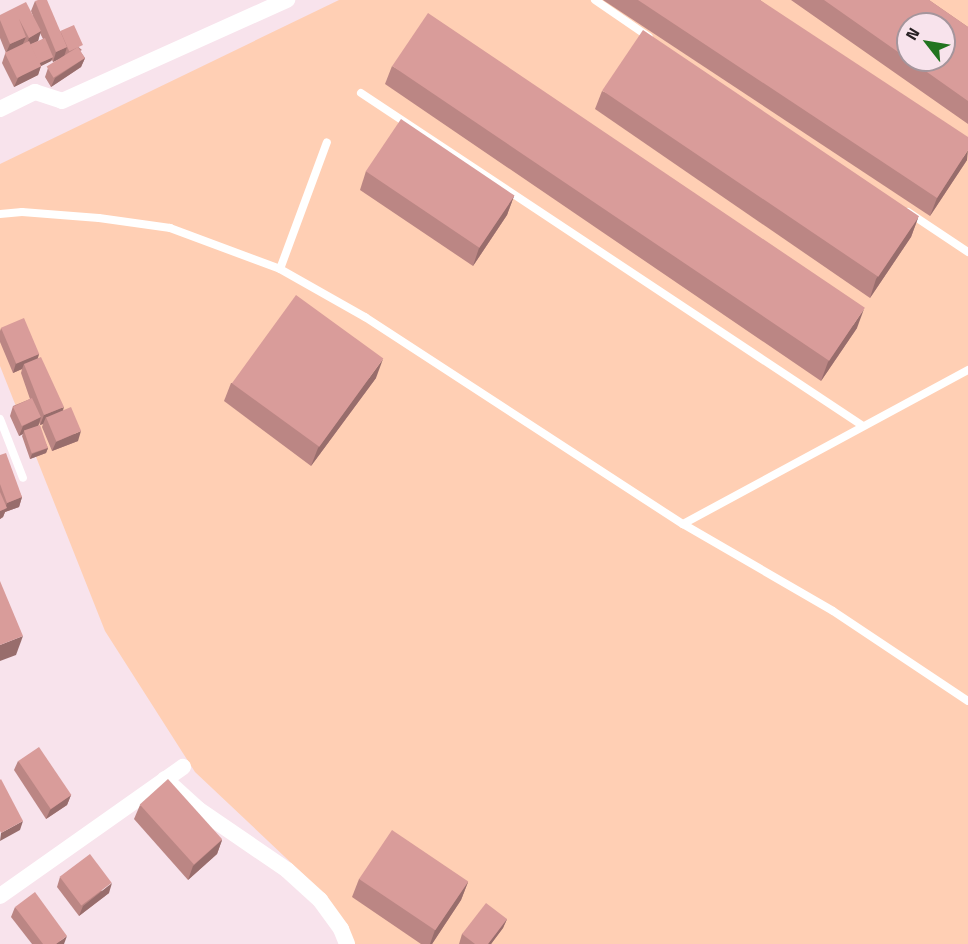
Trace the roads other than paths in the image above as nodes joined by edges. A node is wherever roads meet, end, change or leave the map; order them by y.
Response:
1 (287, 0) edge
2 (595, 0) edge
3 (654, 40) edge
4 (361, 93) dead end
5 (0, 109) edge
6 (327, 142) dead end
7 (899, 206) edge
8 (0, 214) edge
9 (968, 252) edge
10 (280, 269) junction
11 (968, 370) edge
12 (0, 419) edge
13 (863, 426) junction
14 (23, 478) dead end
15 (683, 524) junction
16 (968, 701) edge
17 (183, 767) dead end
18 (165, 779) junction
19 (0, 896) edge
20 (347, 944) edge

1 - 5 street
2 - 3 lane
4 - 13 lane
6 - 10 lane
7 - 9 lane
8 - 10 lane
10 - 15 lane
11 - 13 lane
12 - 14 lane
13 - 15 lane
15 - 16 lane
17 - 18 street
18 - 19 street
18 - 20 street

